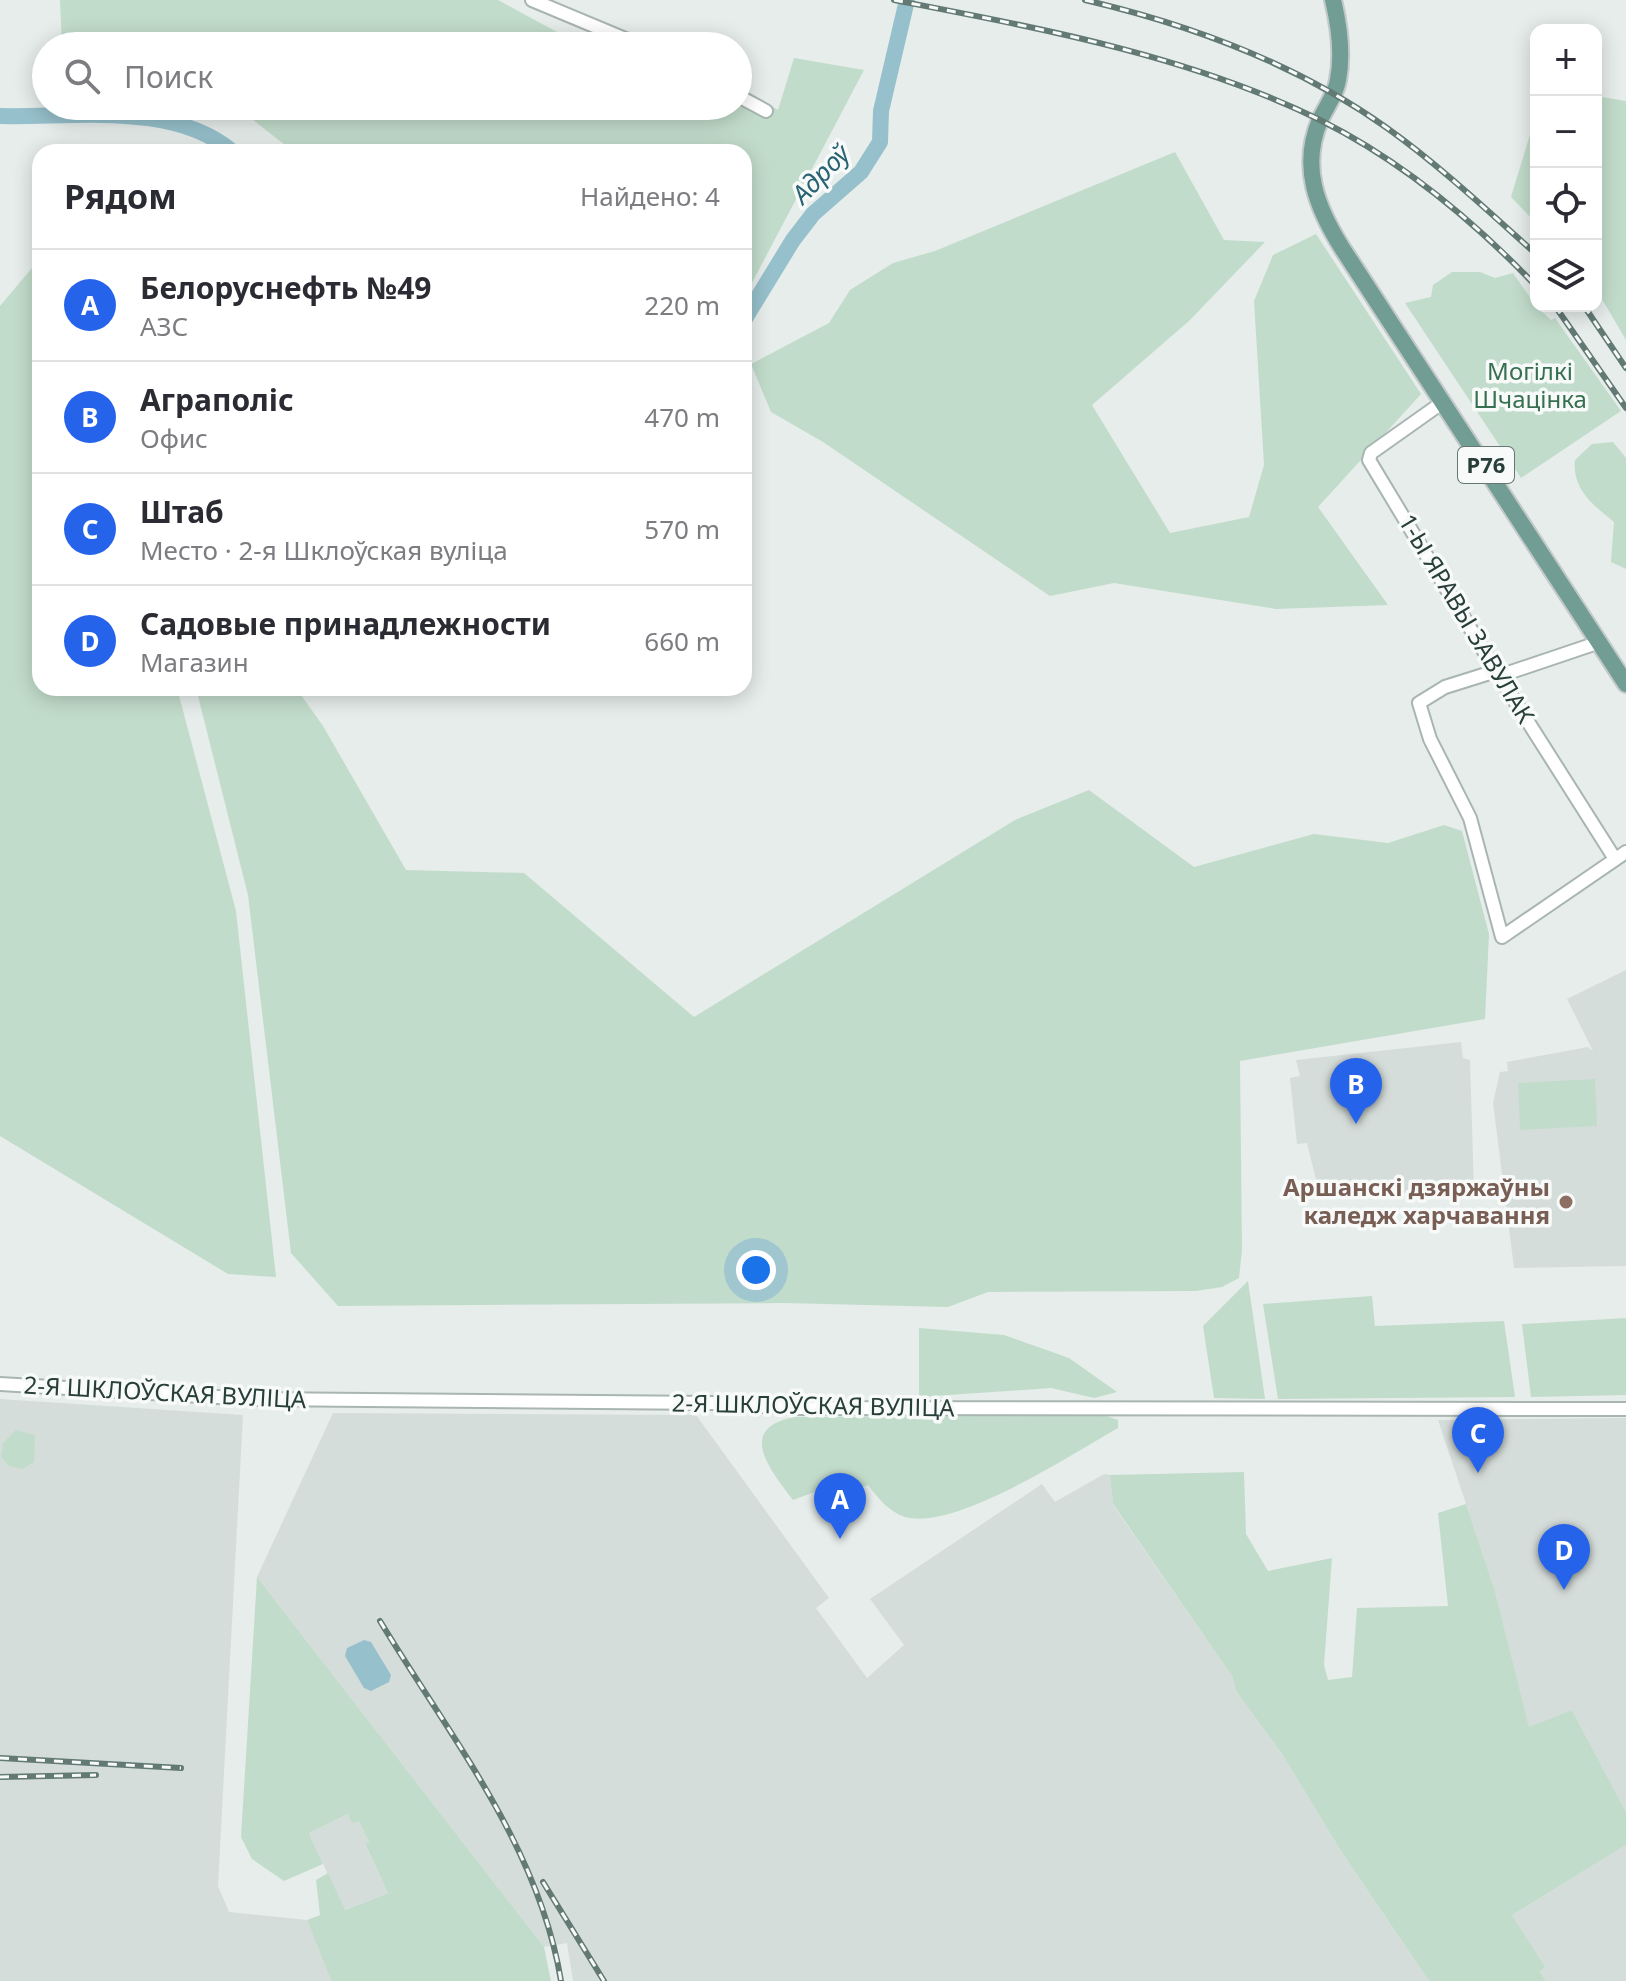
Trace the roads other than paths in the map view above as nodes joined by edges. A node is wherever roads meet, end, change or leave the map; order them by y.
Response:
1 (532, 0) edge
2 (1333, 0) edge
3 (609, 32) edge
4 (752, 104) edge
5 (766, 111) dead end
6 (1443, 402) junction
7 (1600, 642) junction
8 (1498, 674) junction
9 (1626, 684) edge
10 (1621, 855) edge
11 (0, 1384) edge
12 (1626, 1409) edge

1 - 3 street
2 - 6 main road, Р76
4 - 5 street
6 - 7 main road, Р76
6 - 8 street, 1-Ы ЯРАВЫ ЗАВУЛАК
7 - 8 street
7 - 9 main road, Р76
8 - 10 street, 1-Ы ЯРАВЫ ЗАВУЛАК
8 - 10 street
11 - 12 street, 2-Я ШКЛОЎСКАЯ ВУЛІЦА

